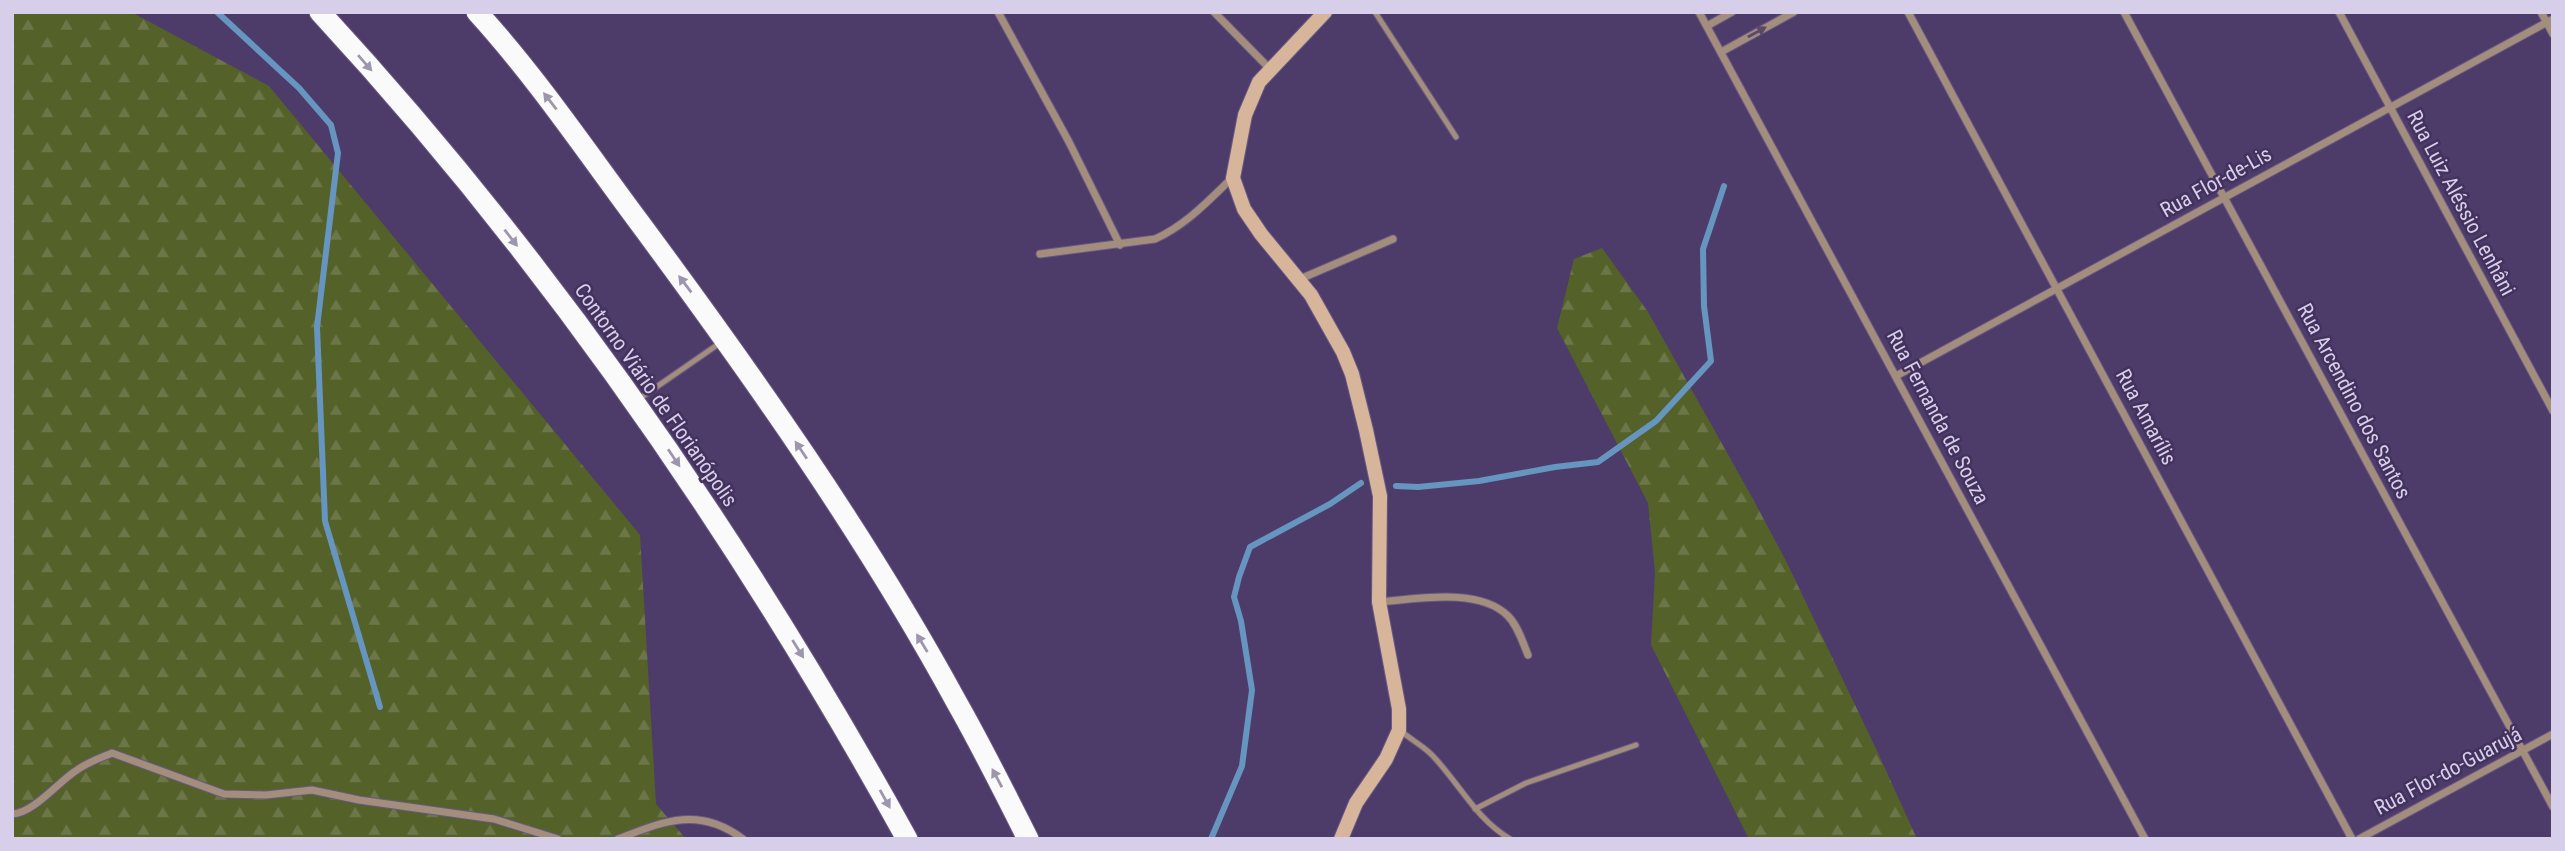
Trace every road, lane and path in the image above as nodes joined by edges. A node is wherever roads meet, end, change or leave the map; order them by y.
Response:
1 (320, 12) edge
2 (477, 12) edge
3 (998, 12) edge
4 (1214, 12) edge
5 (1325, 12) edge
6 (1376, 12) edge
7 (1699, 12) edge
8 (1732, 12) edge
9 (1794, 12) edge
10 (1908, 12) edge
11 (2124, 12) edge
12 (2339, 12) edge
13 (2541, 12) edge
14 (2550, 21) edge
15 (1707, 26) junction
16 (2553, 34) edge
17 (1721, 52) junction
18 (1270, 69) junction
19 (2390, 107) junction
20 (1456, 136) dead end
21 (1233, 178) junction
22 (2224, 198) junction
23 (1393, 239) dead end
24 (1120, 245) junction
25 (1040, 254) dead end
26 (1300, 279) junction
27 (2057, 289) junction
28 (726, 339) junction
29 (1896, 376) junction
30 (635, 402) junction
31 (2553, 411) edge
32 (1379, 602) junction
33 (1528, 655) dead end
34 (1399, 730) junction
35 (2553, 734) edge
36 (1636, 745) dead end
37 (2522, 751) junction
38 (2553, 807) edge
39 (1475, 809) junction
40 (12, 814) edge
41 (558, 839) edge
42 (618, 839) edge
43 (743, 839) edge
44 (907, 839) edge
45 (1028, 839) edge
46 (1341, 839) edge
47 (1510, 839) edge
48 (2145, 839) edge
49 (2352, 839) edge
50 (2359, 839) edge

1 -> 30 highway, Contorno Viário de Florianópolis
28 -> 2 highway
3 - 24 street
4 - 18 street
5 - 18 street
6 - 20 lane
7 - 15 street, Rua Fernanda de Souza
8 - 15 street
17 -> 9 street
10 - 27 street, Rua Amarílis
11 - 22 street, Rua Arcendino dos Santos
12 - 19 street, Rua Luiz Aléssio Lenhâni
13 - 14 street
14 - 16 street
14 - 19 street, Rua Flor-de-Lis
15 - 17 street, Rua Fernanda de Souza
17 - 29 street, Rua Fernanda de Souza
18 - 21 street
19 - 22 street, Rua Flor-de-Lis
19 - 31 street, Rua Luiz Aléssio Lenhâni
21 - 24 street
21 - 26 street
22 - 27 street, Rua Flor-de-Lis
22 - 37 street, Rua Arcendino dos Santos
23 - 26 street
24 - 25 street
26 - 32 street
27 - 29 street, Rua Flor-de-Lis
27 - 49 street, Rua Amarílis
28 - 30 lane
45 -> 28 highway
29 - 48 street, Rua Fernanda de Souza
30 -> 44 highway, Contorno Viário de Florianópolis
32 - 33 street
32 - 34 street
34 - 39 lane
34 - 46 street
35 - 37 street, Rua Flor-do-Guarujá
36 - 39 lane
37 - 38 street, Rua Arcendino dos Santos
37 - 50 street, Rua Flor-do-Guarujá
39 - 47 lane
40 - 41 street
42 - 43 street

